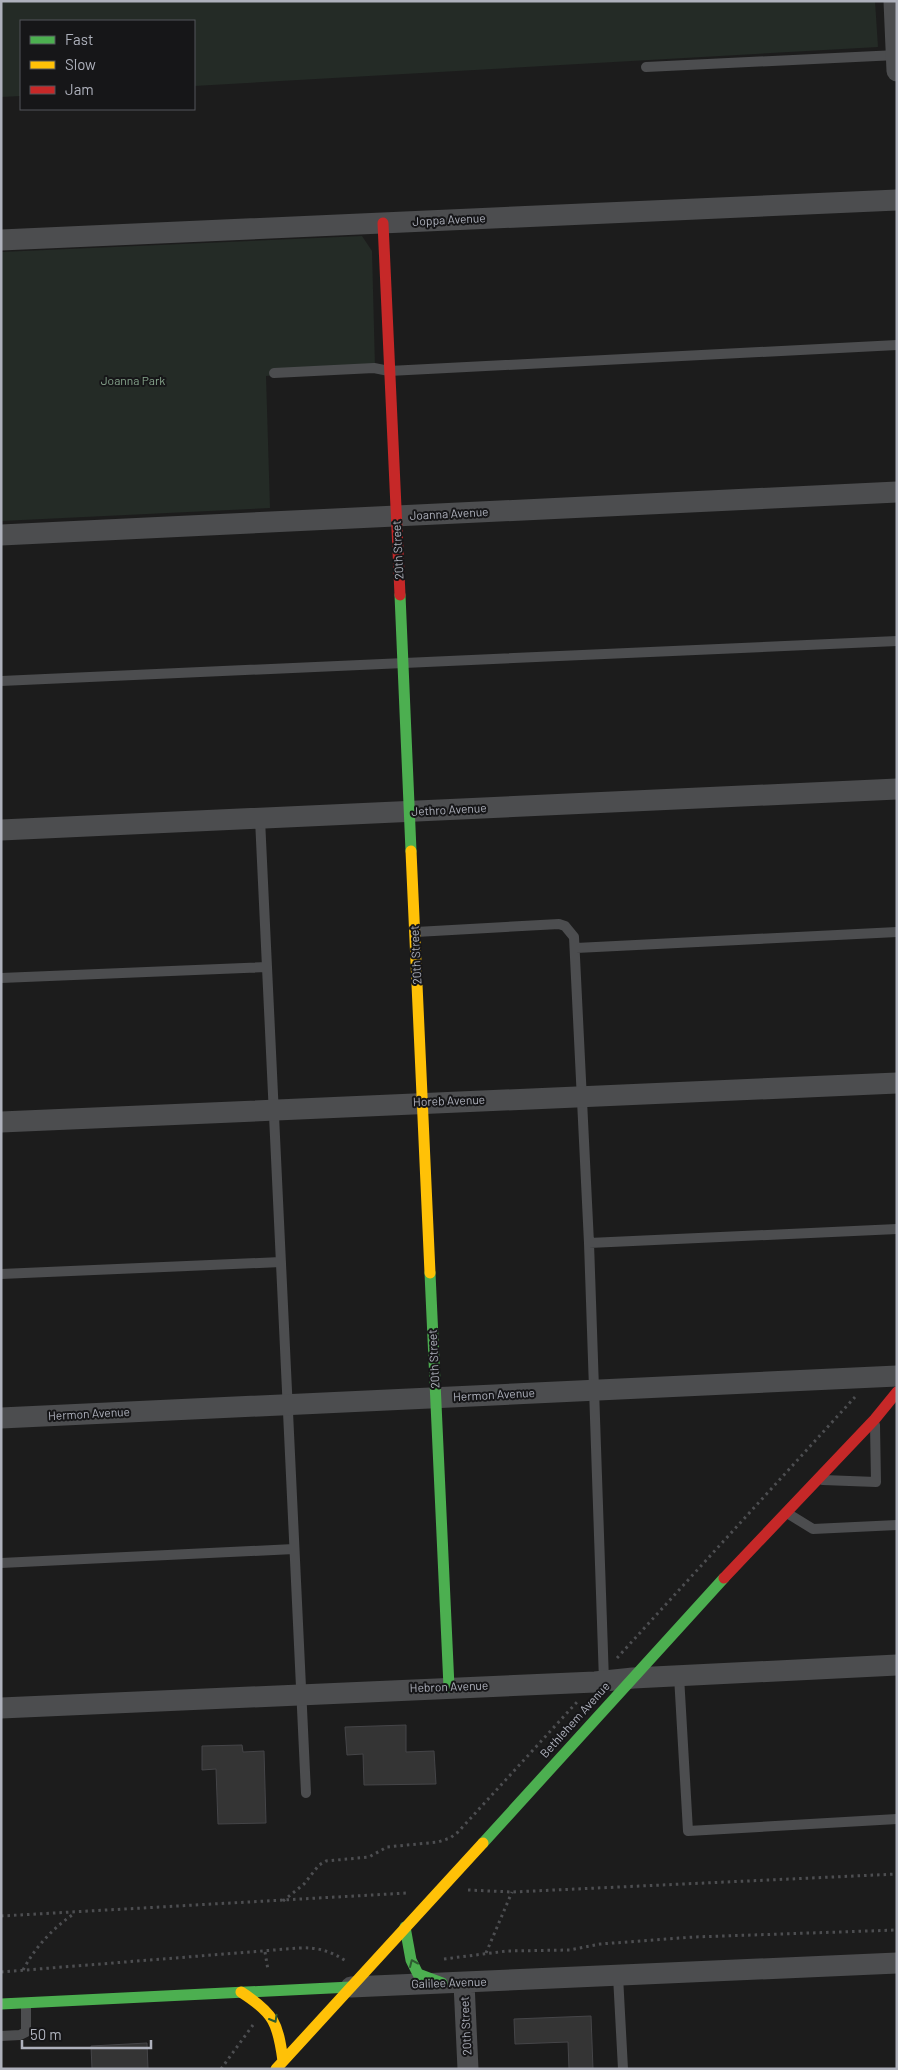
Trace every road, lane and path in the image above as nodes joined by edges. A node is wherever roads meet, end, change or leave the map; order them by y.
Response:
1 (894, 1) edge
2 (896, 60) edge
3 (646, 67) dead end
4 (897, 200) edge
5 (383, 223) junction
6 (1, 240) edge
7 (897, 345) edge
8 (390, 371) junction
9 (274, 373) dead end
10 (897, 492) edge
11 (396, 516) junction
12 (1, 535) edge
13 (897, 641) edge
14 (403, 663) junction
15 (1, 681) edge
16 (897, 788) edge
17 (409, 812) junction
18 (260, 819) junction
19 (1, 830) edge
20 (415, 932) junction
21 (897, 932) edge
22 (576, 948) junction
23 (267, 967) junction
24 (1, 978) edge
25 (897, 1083) edge
26 (582, 1096) junction
27 (423, 1102) junction
28 (274, 1109) junction
29 (1, 1122) edge
30 (897, 1229) edge
31 (589, 1243) junction
32 (281, 1262) junction
33 (1, 1274) edge
34 (897, 1376) edge
35 (876, 1377) junction
36 (594, 1390) junction
37 (897, 1392) edge
38 (436, 1398) junction
39 (287, 1405) junction
40 (1, 1418) edge
41 (875, 1419) junction
42 (816, 1479) junction
43 (785, 1512) junction
44 (897, 1525) edge
45 (294, 1549) junction
46 (1, 1563) edge
47 (897, 1665) edge
48 (679, 1676) junction
49 (601, 1678) junction
50 (633, 1678) junction
51 (449, 1687) junction
52 (301, 1694) junction
53 (1, 1708) edge
54 (306, 1793) dead end
55 (897, 1819) edge
56 (897, 1874) edge
57 (466, 1890) dead end
58 (512, 1892) junction
59 (356, 1896) dead end
60 (282, 1901) junction
61 (77, 1912) junction
62 (1, 1916) edge
63 (405, 1927) junction
64 (897, 1930) edge
65 (266, 1952) junction
66 (486, 1953) junction
67 (441, 1960) dead end
68 (350, 1963) dead end
69 (897, 1963) edge
70 (23, 1970) junction
71 (1, 1972) edge
72 (269, 1973) dead end
73 (618, 1976) junction
74 (464, 1982) junction
75 (442, 1983) junction
76 (351, 1987) junction
77 (241, 1992) junction
78 (26, 2002) junction
79 (1, 2004) edge
80 (256, 2020) dead end
81 (1, 2036) edge
82 (279, 2065) edge
83 (221, 2069) edge
84 (468, 2069) edge
85 (623, 2069) edge

1 - 2 street
2 - 3 lane
4 - 5 street, Joppa Avenue
5 - 6 street, Joppa Avenue
5 - 8 street, 20th Street
7 - 8 lane
8 - 9 lane
8 - 11 street, 20th Street
10 - 11 street, Joanna Avenue
11 - 12 street, Joanna Avenue
11 - 14 street, 20th Street
13 - 14 lane
14 - 15 lane
14 - 17 street, 20th Street
16 - 17 street, Jethro Avenue
17 - 18 street, Jethro Avenue
17 - 20 street, 20th Street
18 - 19 street, Jethro Avenue
18 - 23 lane
20 - 22 lane
20 - 27 street, 20th Street
21 - 22 lane
22 - 26 lane
23 - 24 lane
23 - 28 lane
25 - 26 street, Horeb Avenue
26 - 27 street, Horeb Avenue
26 - 31 lane
27 - 28 street, Horeb Avenue
27 - 38 street, 20th Street
28 - 29 street, Horeb Avenue
28 - 32 lane
30 - 31 lane
31 - 36 lane
32 - 33 lane
32 - 39 lane
34 - 35 street, Hermon Avenue
35 - 36 street, Hermon Avenue
35 - 49 path
36 - 38 street, Hermon Avenue
36 - 49 lane
37 - 41 street, Bethlehem Avenue
38 - 39 street, Hermon Avenue
38 - 51 street, 20th Street
39 - 40 street, Hermon Avenue
39 - 45 lane
41 - 42 street, Bethlehem Avenue
41 - 42 lane
42 - 43 street, Bethlehem Avenue
43 - 44 lane
43 - 50 street, Bethlehem Avenue
45 - 46 lane
45 - 52 lane
47 - 48 street, Hebron Avenue
48 - 50 street, Hebron Avenue
48 - 55 lane
49 - 50 street, Hebron Avenue
49 - 51 street, Hebron Avenue
49 - 60 path
50 - 63 street, Bethlehem Avenue
51 - 52 street, Hebron Avenue
52 - 53 street, Hebron Avenue
52 - 54 lane
56 - 58 path
57 - 58 path
58 - 66 path
59 - 60 path
60 - 61 path
61 - 62 path
61 - 70 path
75 -> 63 street
63 - 76 street, Bethlehem Avenue
64 - 66 path
65 - 68 path
65 - 70 path
65 - 72 path
66 - 67 path
69 - 73 street, Galilee Avenue
70 - 71 path
73 - 74 street, Galilee Avenue
73 - 85 lane
74 - 75 street, Galilee Avenue
74 - 84 street, 20th Street
75 - 76 street, Galilee Avenue
76 - 77 street, Galilee Avenue
76 - 82 street, Bethlehem Avenue
77 - 78 street, Galilee Avenue
77 -> 82 street
78 - 79 street, Galilee Avenue
78 - 81 lane
80 - 83 path

